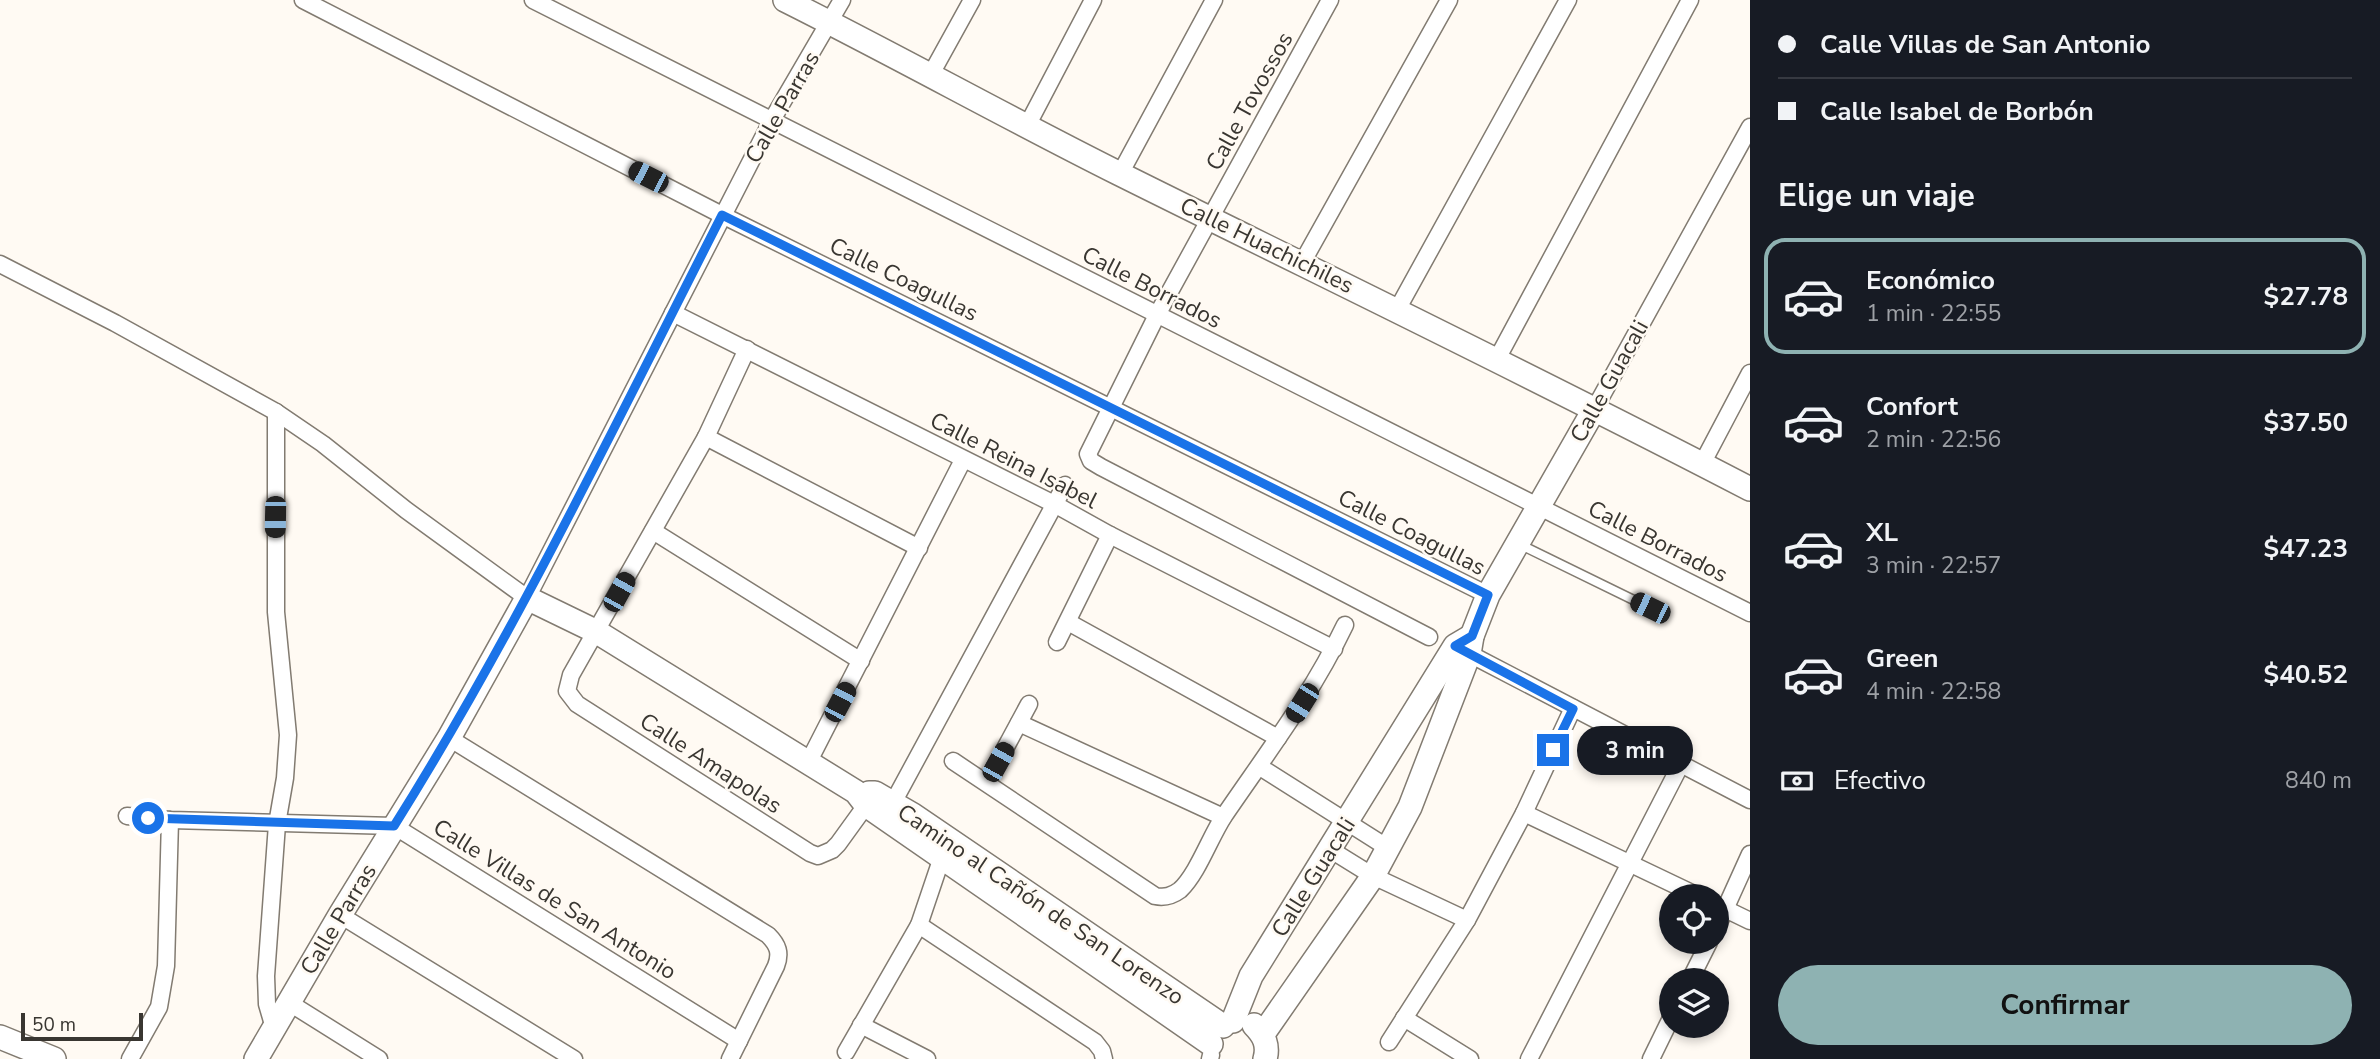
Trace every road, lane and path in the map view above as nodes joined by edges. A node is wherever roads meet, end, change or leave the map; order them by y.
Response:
1 (303, 0) edge
2 (533, 0) edge
3 (785, 0) edge
4 (842, 0) edge
5 (972, 0) edge
6 (1093, 0) edge
7 (1214, 0) edge
8 (1330, 0) edge
9 (1450, 0) edge
10 (1568, 0) edge
11 (1690, 0) edge
12 (830, 23) junction
13 (930, 76) junction
14 (772, 120) junction
15 (1027, 126) junction
16 (1750, 127) edge
17 (1120, 174) junction
18 (722, 215) junction
19 (1211, 217) junction
20 (1303, 262) junction
21 (0, 264) edge
22 (1397, 310) junction
23 (673, 313) junction
24 (1157, 315) junction
25 (747, 349) junction
26 (1496, 361) junction
27 (1750, 373) edge
28 (1110, 406) junction
29 (1595, 408) junction
30 (276, 412) junction
31 (706, 437) junction
32 (963, 460) junction
33 (1702, 464) junction
34 (1065, 485) dead end
35 (1750, 489) edge
36 (1056, 505) junction
37 (1538, 506) junction
38 (653, 531) junction
39 (1110, 535) junction
40 (1518, 544) junction
41 (919, 548) junction
42 (1488, 595) junction
43 (527, 598) junction
44 (1650, 608) dead end
45 (1750, 613) edge
46 (1068, 622) junction
47 (1345, 625) dead end
48 (597, 632) junction
49 (1429, 636) dead end
50 (1057, 642) dead end
51 (1465, 645) junction
52 (1334, 649) junction
53 (861, 661) junction
54 (1429, 691) junction
55 (1449, 703) junction
56 (1029, 704) dead end
57 (1573, 709) junction
58 (1019, 723) junction
59 (449, 738) junction
60 (1278, 738) junction
61 (953, 761) dead end
62 (808, 763) junction
63 (1680, 766) junction
64 (1260, 767) junction
65 (987, 782) junction
66 (1750, 800) edge
67 (875, 802) junction
68 (1524, 813) junction
69 (127, 816) dead end
70 (1223, 817) junction
71 (170, 820) junction
72 (1347, 821) junction
73 (277, 824) junction
74 (394, 826) junction
75 (1388, 848) junction
76 (1331, 850) junction
77 (1750, 854) edge
78 (942, 857) junction
79 (1629, 864) junction
80 (1373, 876) junction
81 (1672, 884) edge
82 (1729, 892) edge
83 (1729, 911) edge
84 (340, 915) junction
85 (1466, 919) junction
86 (1750, 921) edge
87 (919, 925) junction
88 (288, 1002) junction
89 (1404, 1018) junction
90 (861, 1025) junction
91 (274, 1028) junction
92 (0, 1037) edge
93 (1661, 1038) edge
94 (739, 1041) junction
95 (1390, 1042) dead end
96 (1217, 1044) edge
97 (1268, 1051) edge
98 (846, 1052) dead end
99 (54, 1059) edge
100 (130, 1059) edge
101 (256, 1059) edge
102 (379, 1059) edge
103 (574, 1059) edge
104 (730, 1059) edge
105 (927, 1059) edge
106 (1104, 1059) edge
107 (1469, 1059) edge
108 (1529, 1059) edge
109 (1651, 1059) edge

1 - 18 street, Calle Coagullas
2 - 14 street, Calle Borrados
3 - 12 street, Calle Huachichiles
4 - 12 street, Calle Parras
5 - 13 street
6 - 15 street
7 - 17 street
8 - 19 street, Calle Tovossos
9 - 20 street
10 - 22 street
11 - 26 street
12 - 13 street, Calle Huachichiles
12 - 14 street, Calle Parras
13 - 15 street, Calle Huachichiles
14 - 18 street, Calle Parras
14 - 24 street, Calle Borrados
15 - 17 street, Calle Huachichiles
16 - 29 street, Calle Guacali
17 - 19 street, Calle Huachichiles
18 - 23 street, Calle Parras
18 - 28 street, Calle Coagullas
19 - 20 street, Calle Huachichiles
19 - 24 street, Calle Tovossos
20 - 22 street, Calle Huachichiles
21 - 30 street, Camino al Cañón de San Lorenzo
22 - 26 street, Calle Huachichiles
23 - 25 street, Calle Reina Isabel
23 - 43 street, Calle Parras
24 - 28 street, Calle Tovossos
24 - 37 street, Calle Borrados
25 - 31 street
25 - 32 street, Calle Reina Isabel
26 - 29 street, Calle Huachichiles
27 - 33 street
28 - 42 street, Calle Coagullas
28 - 49 street, Calle Tovossos
29 - 33 street, Calle Huachichiles
29 - 37 street, Calle Guacali
30 - 43 street, Camino al Cañón de San Lorenzo
30 - 73 street
31 - 38 street
31 - 41 street
32 - 36 street, Calle Reina Isabel
32 - 41 street
33 - 35 street, Calle Huachichiles
34 - 36 street
36 - 39 street, Calle Reina Isabel
36 - 67 street
37 - 40 street, Calle Guacali
37 - 45 street, Calle Borrados
38 - 48 street
38 - 53 street
39 - 46 street
39 - 52 street, Calle Reina Isabel
40 - 42 street, Calle Guacali
40 - 44 lane
41 - 53 street
42 - 51 street, Calle Guacali
43 - 48 street, Camino al Cañón de San Lorenzo
43 - 59 street, Calle Parras
46 - 50 street
46 - 60 street
47 - 52 street
48 - 62 street, Camino al Cañón de San Lorenzo
48 - 67 street, Calle Amapolas
51 - 54 street, Calle Guacali
51 - 55 street, Calle Guacali
51 - 57 street
52 - 60 street
53 - 62 street
54 - 55 street
54 - 72 street, Calle Guacali
55 - 75 street, Calle Guacali
56 - 58 street
57 - 63 street
57 - 68 street
58 - 65 street
58 - 70 street
59 - 74 street, Calle Parras
59 - 94 street
60 - 64 street
61 - 65 street
62 - 67 street, Camino al Cañón de San Lorenzo
63 - 66 street
63 - 79 street
64 - 70 street
64 - 72 street
65 - 70 street
67 - 78 street, Camino al Cañón de San Lorenzo
67 - 96 street, Camino al Cañón de San Lorenzo
68 - 79 street
68 - 85 street
69 - 71 street
71 - 73 street
71 - 100 street
72 - 75 street
72 - 76 street, Calle Guacali
73 - 74 street
73 - 91 street
74 - 84 street, Calle Parras
74 - 94 street, Calle Villas de San Antonio
75 - 80 street, Calle Guacali
76 - 80 street
76 - 96 street, Calle Guacali
77 - 82 street
78 - 87 street
78 - 96 street, Camino al Cañón de San Lorenzo
79 - 81 street
79 - 108 street
80 - 85 street
80 - 97 street, Calle Guacali
83 - 86 street
84 - 88 street, Calle Parras
84 - 103 street
85 - 89 street
87 - 90 street
87 - 106 street
88 - 91 street, Calle Parras
88 - 102 street
89 - 95 street
89 - 107 street
90 - 98 street
90 - 105 street
91 - 101 street, Calle Parras
92 - 99 street
93 - 109 street
94 - 104 street
96 - 97 street

